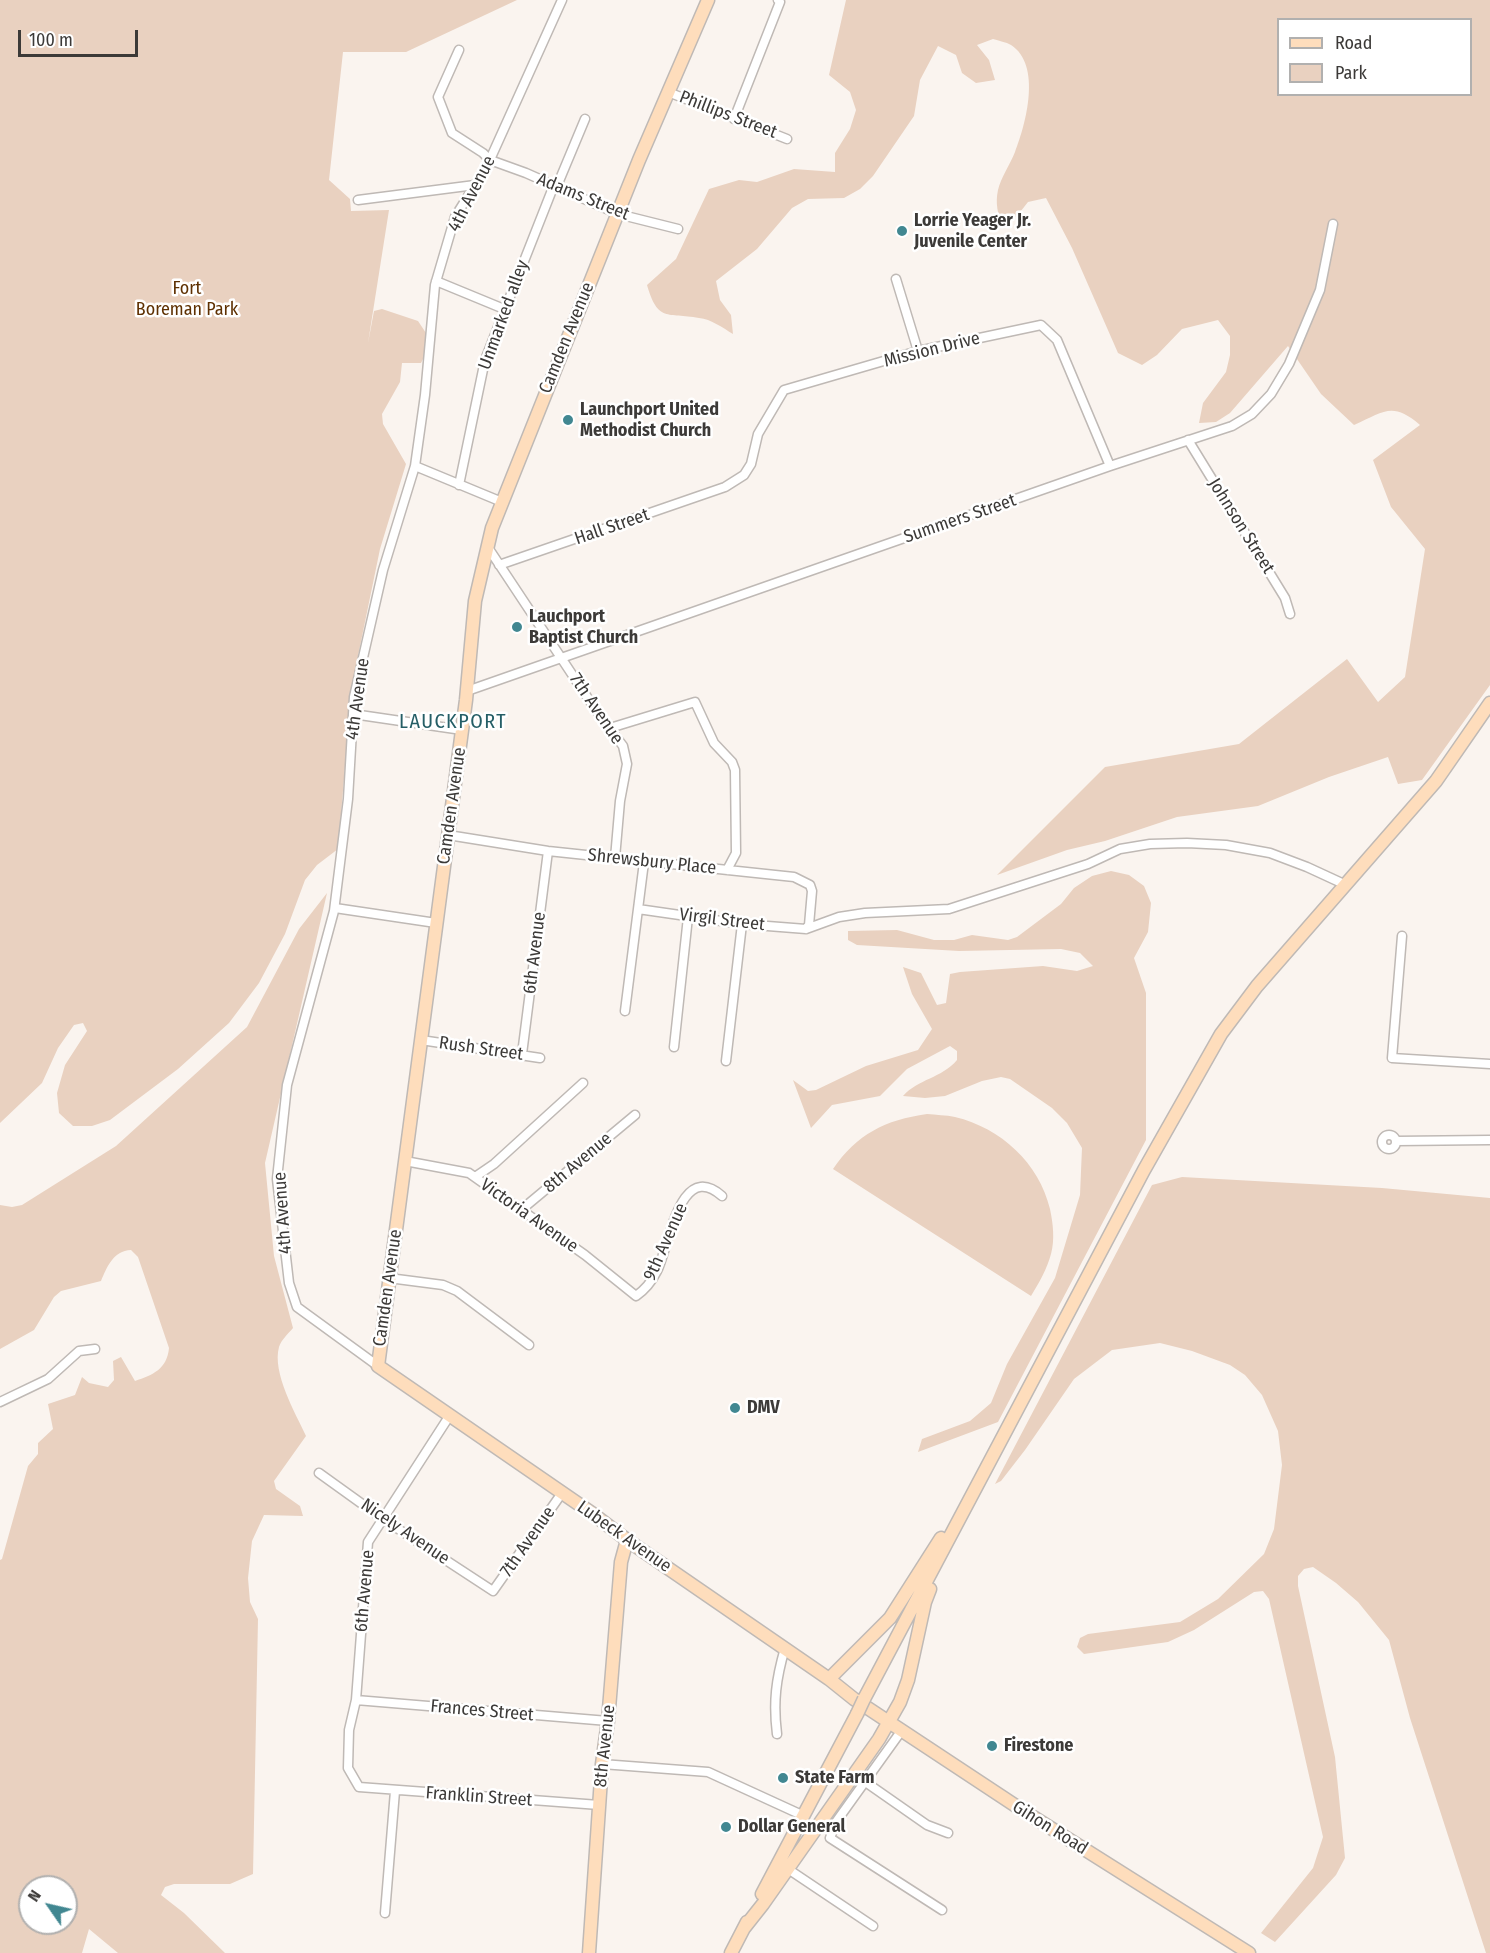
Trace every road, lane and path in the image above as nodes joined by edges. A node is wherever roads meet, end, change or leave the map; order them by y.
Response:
1 (562, 0) edge
2 (708, 0) edge
3 (778, 0) edge
4 (459, 50) dead end
5 (668, 92) junction
6 (585, 118) dead end
7 (734, 119) junction
8 (788, 139) dead end
9 (490, 160) junction
10 (475, 185) junction
11 (555, 186) junction
12 (358, 200) dead end
13 (618, 213) junction
14 (1333, 224) dead end
15 (678, 230) dead end
16 (896, 279) dead end
17 (436, 281) junction
18 (504, 309) junction
19 (918, 351) junction
20 (1188, 441) junction
21 (415, 466) junction
22 (1110, 466) junction
23 (459, 484) junction
24 (725, 487) joint
25 (502, 502) junction
26 (487, 546) junction
27 (499, 564) junction
28 (1290, 614) dead end
29 (562, 658) junction
30 (467, 691) junction
31 (1490, 703) edge
32 (353, 714) junction
33 (610, 728) junction
34 (462, 730) junction
35 (448, 835) junction
36 (548, 851) junction
37 (615, 858) junction
38 (644, 862) junction
39 (727, 870) junction
40 (1346, 885) junction
41 (335, 908) junction
42 (638, 909) junction
43 (688, 917) junction
44 (436, 923) junction
45 (742, 924) junction
46 (806, 929) junction
47 (1402, 936) dead end
48 (625, 1011) dead end
49 (421, 1040) junction
50 (674, 1047) dead end
51 (522, 1054) junction
52 (540, 1058) dead end
53 (726, 1061) dead end
54 (1490, 1064) edge
55 (583, 1083) dead end
56 (635, 1115) dead end
57 (1490, 1140) edge
58 (1396, 1141) dead end
59 (405, 1161) junction
60 (475, 1178) junction
61 (722, 1196) dead end
62 (521, 1210) junction
63 (390, 1278) junction
64 (642, 1292) joint
65 (529, 1345) dead end
66 (95, 1349) dead end
67 (378, 1366) junction
68 (393, 1376) joint
69 (0, 1402) edge
70 (450, 1415) junction
71 (319, 1473) dead end
72 (562, 1493) junction
73 (962, 1515) junction
74 (383, 1519) junction
75 (627, 1540) junction
76 (493, 1591) joint
77 (785, 1648) junction
78 (829, 1679) junction
79 (859, 1699) junction
80 (356, 1700) junction
81 (608, 1721) junction
82 (889, 1722) junction
83 (902, 1730) junction
84 (777, 1734) dead end
85 (602, 1764) junction
86 (864, 1781) junction
87 (359, 1787) joint
88 (395, 1791) junction
89 (599, 1805) junction
90 (804, 1815) junction
91 (948, 1833) dead end
92 (788, 1869) junction
93 (942, 1911) dead end
94 (385, 1913) dead end
95 (873, 1926) dead end
96 (744, 1928) junction
97 (589, 1953) edge
98 (731, 1953) edge
99 (1249, 1953) edge

1 - 9 street, 4th Avenue
2 - 5 street, Camden Avenue
3 - 7 street
4 - 9 street, Adams Street
5 - 7 street, Phillips Street
5 - 13 street, Camden Avenue
6 - 11 street, Unmarked alley
7 - 8 street, Phillips Street
9 - 10 street, 4th Avenue
9 - 11 street, Adams Street
10 - 12 street
10 - 17 street, 4th Avenue
11 - 13 street, Adams Street
11 - 18 street, Unmarked alley
13 - 15 street, Adams Street
13 - 25 street, Camden Avenue
14 - 20 street, Summers Street
16 - 19 street
17 - 18 street
17 - 21 street, 4th Avenue
18 - 23 street, Unmarked alley
19 - 22 street, Mission Drive
19 - 24 street, Mission Drive
20 - 22 street, Summers Street
20 - 28 street, Johnson Street
21 - 23 street
21 - 32 street, 4th Avenue
22 - 29 street, Summers Street
23 - 25 street
24 - 27 street, Hall Street
25 - 26 street, Camden Avenue
26 - 27 street, 7th Avenue
26 - 30 street, Camden Avenue
27 - 29 street, 7th Avenue
29 - 30 street, Summers Street
29 - 33 street, 7th Avenue
30 - 34 street, Camden Avenue
31 - 40 street
32 - 34 street
32 - 41 street, 4th Avenue
33 - 37 street, 7th Avenue
33 - 39 street
34 - 35 street, Camden Avenue
35 - 36 street, Shrewsbury Place
35 - 44 street, Camden Avenue
36 - 37 street, Shrewsbury Place
36 - 51 street, 6th Avenue
37 - 38 street, Shrewsbury Place
38 - 39 street, Shrewsbury Place
38 - 42 street
39 - 46 street, Shrewsbury Place
40 - 46 street
40 - 73 street
41 - 44 street
41 - 67 street, 4th Avenue
42 - 43 street, Virgil Street
42 - 48 street
43 - 45 street, Virgil Street
43 - 50 street
44 - 49 street, Camden Avenue
45 - 46 street, Virgil Street
45 - 53 street
47 - 54 street
49 - 51 street, Rush Street
49 - 59 street, Camden Avenue
51 - 52 street, Rush Street
55 - 60 street
56 - 62 street, 8th Avenue
57 - 58 street
59 - 60 street, Victoria Avenue
59 - 63 street, Camden Avenue
60 - 62 street, Victoria Avenue
61 - 64 street, 9th Avenue
62 - 64 street, Victoria Avenue
63 - 65 street
63 - 67 street, Camden Avenue
66 - 69 street
67 - 68 street, 4th Avenue
68 - 70 street, Lubeck Avenue
70 - 72 street, Lubeck Avenue
70 - 74 street, 6th Avenue
71 - 74 street, Nicely Avenue
72 - 75 street, Lubeck Avenue
72 - 76 street, 7th Avenue
73 - 78 street
73 - 79 street
73 - 82 street
74 - 76 street, Nicely Avenue
74 - 80 street, 6th Avenue
75 - 77 street, Lubeck Avenue
75 - 81 street, 8th Avenue
77 - 78 street, Lubeck Avenue
77 - 84 street
78 - 79 street, Lubeck Avenue
79 - 82 street, Gihon Road
79 - 90 street, bridge
80 - 81 street, Frances Street
80 - 87 street, 6th Avenue
81 - 85 street, 8th Avenue
82 - 83 street, Gihon Road
82 - 92 street
83 - 86 street
83 - 99 street, Gihon Road
85 - 89 street, 8th Avenue
85 - 90 street
86 - 91 street
86 - 93 street
87 - 88 street, Franklin Street
88 - 89 street, Franklin Street
88 - 94 street
89 - 97 street, 8th Avenue
90 - 96 street
92 - 95 street
92 - 96 street
96 - 98 street

